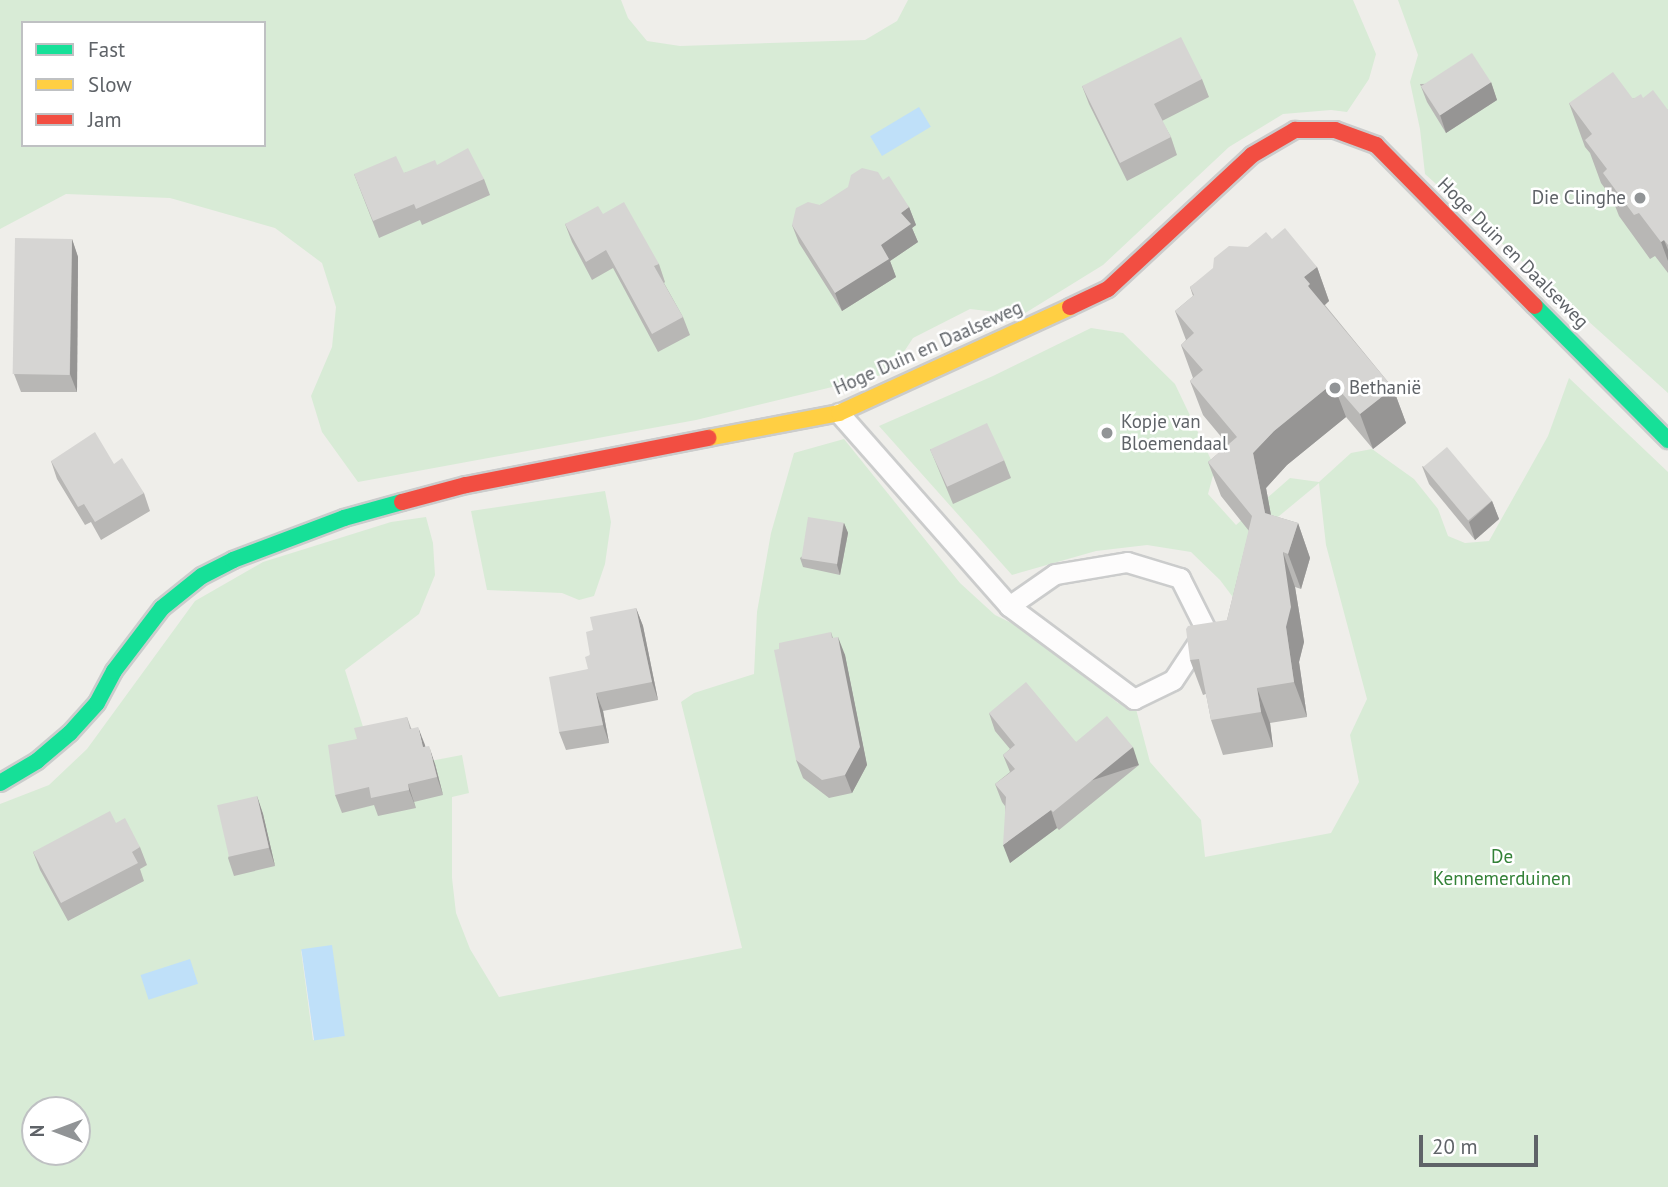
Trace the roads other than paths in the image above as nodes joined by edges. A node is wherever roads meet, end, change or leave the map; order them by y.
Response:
1 (839, 413) junction
2 (1668, 440) edge
3 (1009, 606) junction
4 (0, 783) edge

1 - 2 street, Hoge Duin en Daalseweg
1 - 3 lane
1 - 4 street, Hoge Duin en Daalseweg
3 - 3 lane

